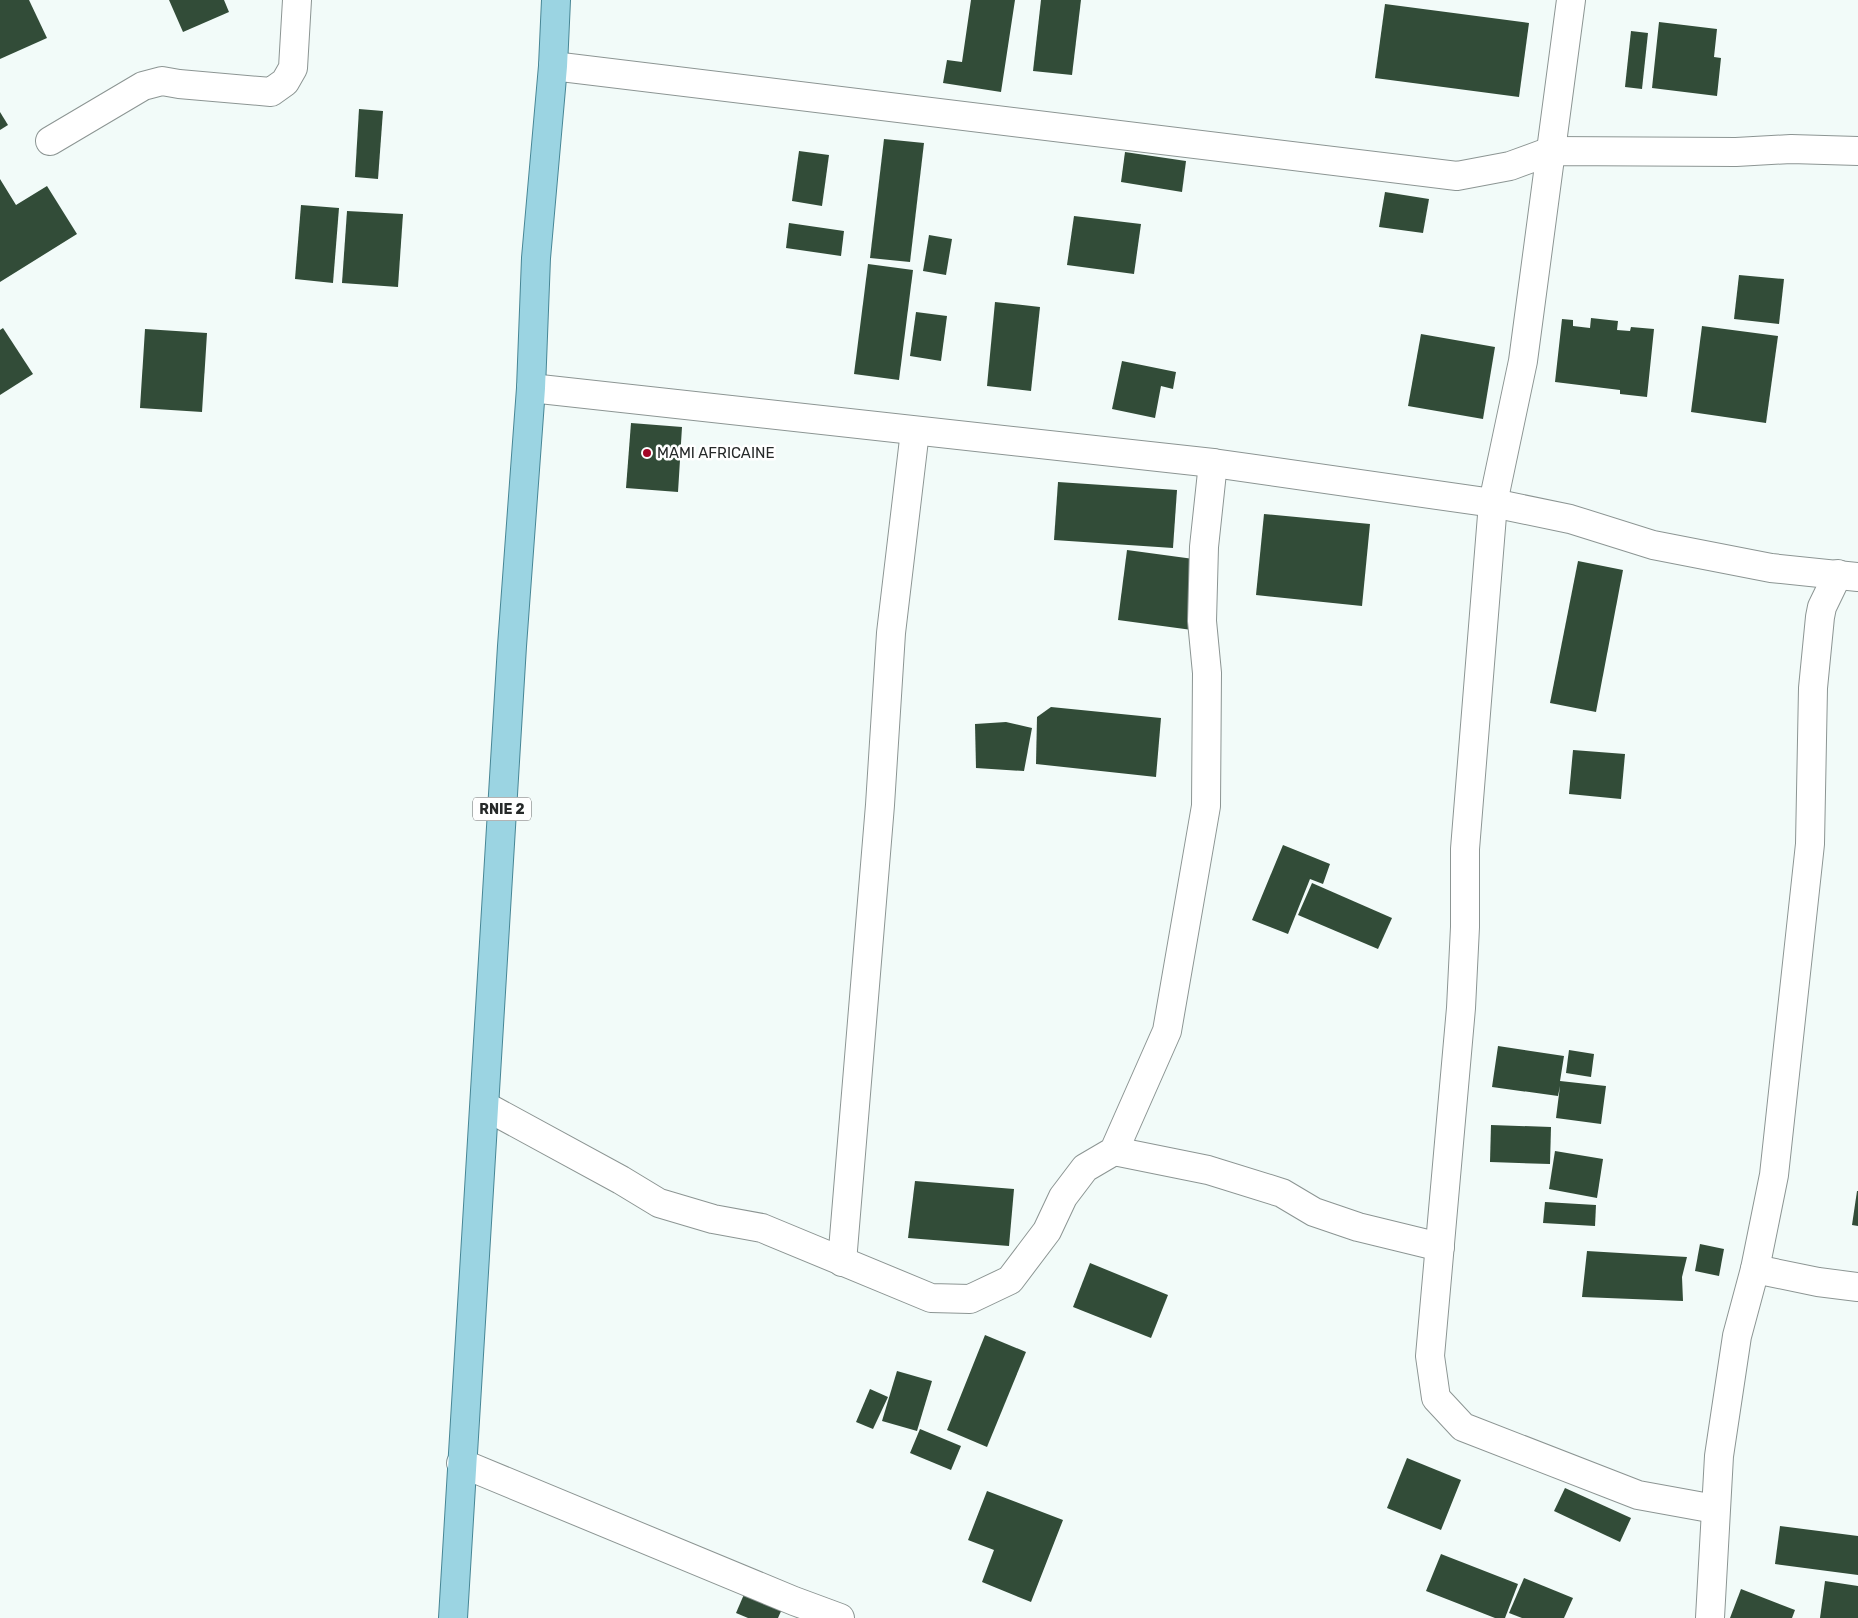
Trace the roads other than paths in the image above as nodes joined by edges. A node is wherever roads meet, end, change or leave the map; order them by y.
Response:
1 (297, 0) edge
2 (556, 0) edge
3 (1571, 0) edge
4 (552, 66) junction
5 (50, 141) dead end
6 (1551, 151) junction
7 (1858, 151) edge
8 (531, 388) junction
9 (915, 431) junction
10 (1213, 462) junction
11 (1494, 503) junction
12 (1848, 575) edge
13 (485, 1106) junction
14 (1114, 1151) junction
15 (1440, 1247) junction
16 (842, 1262) junction
17 (1755, 1269) junction
18 (1858, 1287) edge
19 (461, 1463) junction
20 (1715, 1509) junction
21 (453, 1618) edge
22 (840, 1618) edge
23 (1710, 1618) edge

1 - 5 street
2 - 4 main road, RNIE 2
3 - 6 street
4 - 6 street
4 - 8 main road, RNIE 2
6 - 7 street
6 - 11 street
8 - 9 street
8 - 13 main road, RNIE 2
9 - 10 street
9 - 16 street
10 - 11 street
10 - 14 street
11 - 12 street
11 - 15 street
12 - 17 street
13 - 16 street
13 - 19 main road, RNIE 2
14 - 15 street
14 - 16 street
15 - 20 street
17 - 18 street
17 - 20 street
19 - 21 main road, RNIE 2
19 - 22 street
20 - 23 street

